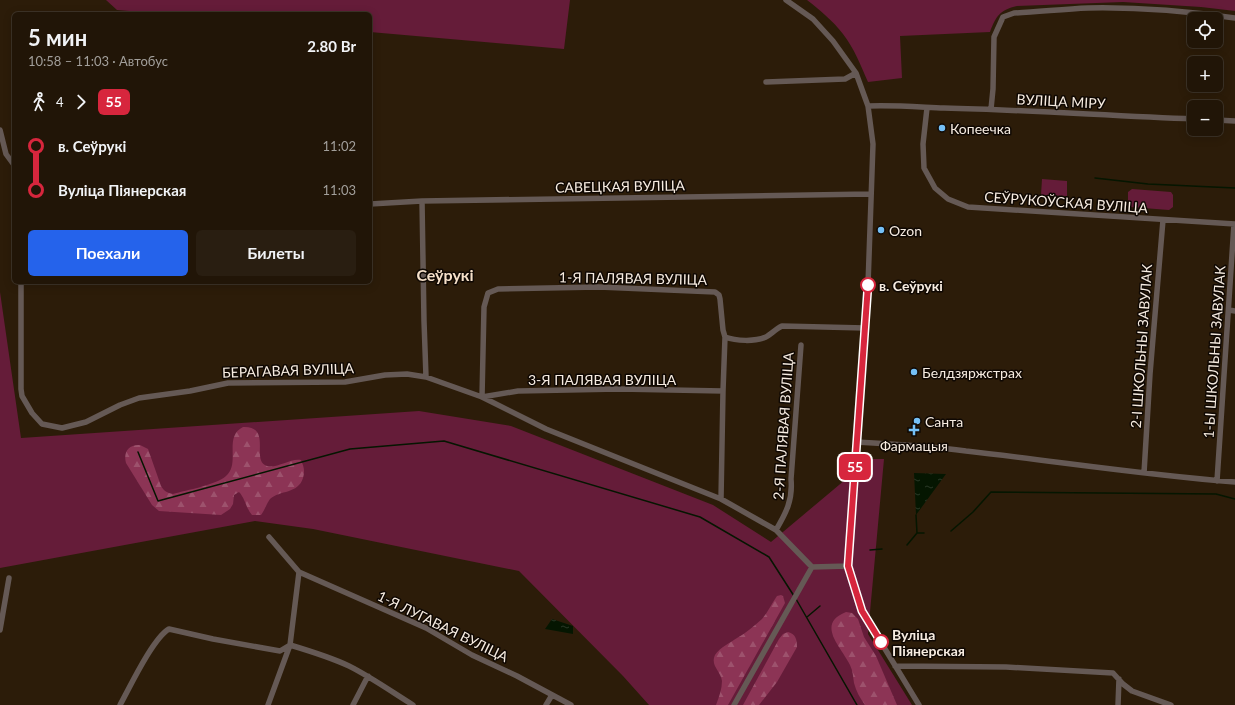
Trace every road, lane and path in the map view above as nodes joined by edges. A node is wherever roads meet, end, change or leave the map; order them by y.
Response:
1 (786, 0) edge
2 (1235, 18) edge
3 (856, 73) junction
4 (766, 82) dead end
5 (868, 106) junction
6 (927, 108) junction
7 (992, 109) junction
8 (1187, 119) edge
9 (1223, 121) edge
10 (1235, 122) edge
11 (0, 130) edge
12 (12, 162) edge
13 (870, 194) junction
14 (422, 201) junction
15 (372, 204) edge
16 (1163, 220) junction
17 (1234, 224) edge
18 (21, 284) edge
19 (1228, 310) junction
20 (1235, 310) edge
21 (865, 328) junction
22 (725, 337) junction
23 (801, 345) dead end
24 (426, 377) junction
25 (723, 391) junction
26 (482, 397) junction
27 (856, 442) junction
28 (1144, 473) junction
29 (1217, 481) junction
30 (1235, 482) edge
31 (721, 499) junction
32 (776, 530) junction
33 (269, 537) dead end
34 (848, 566) junction
35 (812, 567) junction
36 (299, 572) junction
37 (9, 578) dead end
38 (0, 630) edge
39 (290, 645) junction
40 (895, 666) junction
41 (368, 676) junction
42 (1119, 679) junction
43 (552, 694) junction
44 (120, 705) edge
45 (268, 705) edge
46 (353, 705) edge
47 (413, 705) edge
48 (546, 705) edge
49 (571, 705) edge
50 (734, 705) edge
51 (919, 705) edge
52 (1118, 705) edge
53 (1171, 705) edge

1 - 3 street
2 - 7 street
3 - 4 street
3 - 5 street
5 - 6 street, ВУЛІЦА МІРУ
5 - 13 street
6 - 7 street, ВУЛІЦА МІРУ
6 - 16 street, СЕЎРУКОЎСКАЯ ВУЛІЦА
7 - 8 street, ВУЛІЦА МІРУ
9 - 10 street
11 - 12 street
13 - 14 street, САВЕЦКАЯ ВУЛІЦА
13 - 21 street
14 - 15 street, САВЕЦКАЯ ВУЛІЦА
14 - 24 street
16 - 17 street, СЕЎРУКОЎСКАЯ ВУЛІЦА
16 - 28 street, 2-І ШКОЛЬНЫ ЗАВУЛАК
17 - 19 street, 1-Ы ШКОЛЬНЫ ЗАВУЛАК
18 - 24 street, БЕРАГАВАЯ ВУЛІЦА
19 - 20 street
19 - 29 street, 1-Ы ШКОЛЬНЫ ЗАВУЛАК
21 - 22 street
21 - 27 street
22 - 25 street
22 - 26 street, 1-Я ПАЛЯВАЯ ВУЛІЦА
23 - 32 street, 2-Я ПАЛЯВАЯ ВУЛІЦА
24 - 26 street, БЕРАГАВАЯ ВУЛІЦА
25 - 26 street, 3-Я ПАЛЯВАЯ ВУЛІЦА
25 - 31 street
26 - 31 street, БЕРАГАВАЯ ВУЛІЦА
27 - 28 street
27 - 34 street
28 - 29 street
29 - 30 street
31 - 32 street, БЕРАГАВАЯ ВУЛІЦА
32 - 35 street, БЕРАГАВАЯ ВУЛІЦА
33 - 36 street, 1-Я ЛУГАВАЯ ВУЛІЦА
34 - 35 street
34 - 40 street
35 - 50 street
36 - 39 street
36 - 43 street, 1-Я ЛУГАВАЯ ВУЛІЦА
37 - 38 street
39 - 41 street
39 - 44 street
39 - 45 street
40 - 42 street
40 - 51 street
41 - 46 street
41 - 47 street
42 - 52 street
42 - 53 street
43 - 48 street
43 - 49 street, 1-Я ЛУГАВАЯ ВУЛІЦА

